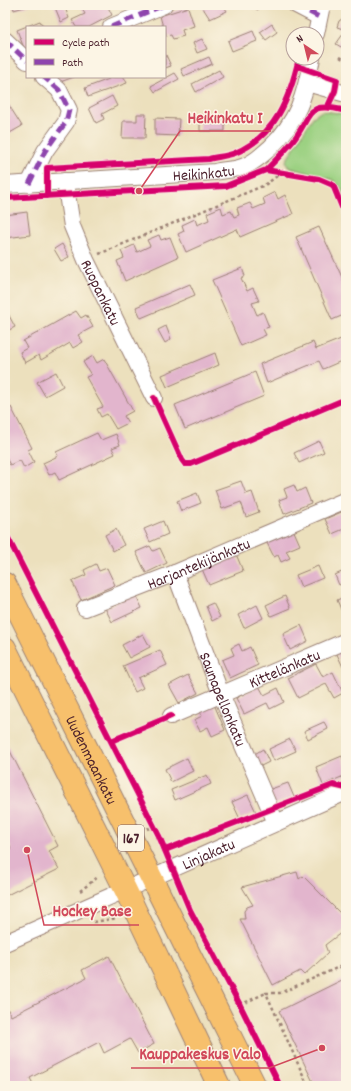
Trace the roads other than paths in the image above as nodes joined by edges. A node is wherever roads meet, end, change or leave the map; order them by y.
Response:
1 (164, 5) edge
2 (296, 5) edge
3 (321, 11) edge
4 (113, 26) edge
5 (318, 26) edge
6 (5, 40) edge
7 (26, 60) edge
8 (311, 66) edge
9 (45, 78) edge
10 (308, 83) junction
11 (346, 94) edge
12 (65, 180) junction
13 (29, 184) junction
14 (5, 185) edge
15 (154, 398) dead end
16 (346, 500) edge
17 (176, 573) junction
18 (5, 584) edge
19 (85, 608) dead end
20 (346, 641) edge
21 (5, 648) edge
22 (221, 694) junction
23 (171, 716) dead end
24 (346, 792) edge
25 (276, 824) junction
26 (152, 879) junction
27 (126, 891) junction
28 (5, 943) edge
29 (219, 1086) edge
30 (255, 1086) edge

1 - 4 street
2 - 3 street
3 - 5 street
6 - 7 street
8 - 10 street, Heikinkatu
9 - 13 street
10 - 11 street
10 - 12 street, Heikinkatu
12 - 13 street, Heikinkatu
12 - 15 street, Ruopankatu
13 - 14 street, Heikinkatu
16 - 17 street, Harjantekijänkatu
17 - 19 street, Harjantekijänkatu
17 - 22 street, Saunapellonkatu
18 - 26 main road, Uudenmaankatu / 167
20 - 22 street, Kittelänkatu
21 - 27 main road, Uudenmaankatu / 167
22 - 23 street, Kittelänkatu
22 - 25 street, Saunapellonkatu
24 - 25 street, Linjakatu
25 - 26 street, Linjakatu
26 - 27 street, Linjakatu
26 - 30 main road, Uudenmaankatu / 167
27 - 28 street, Linjakatu
27 - 29 main road, Uudenmaankatu / 167

